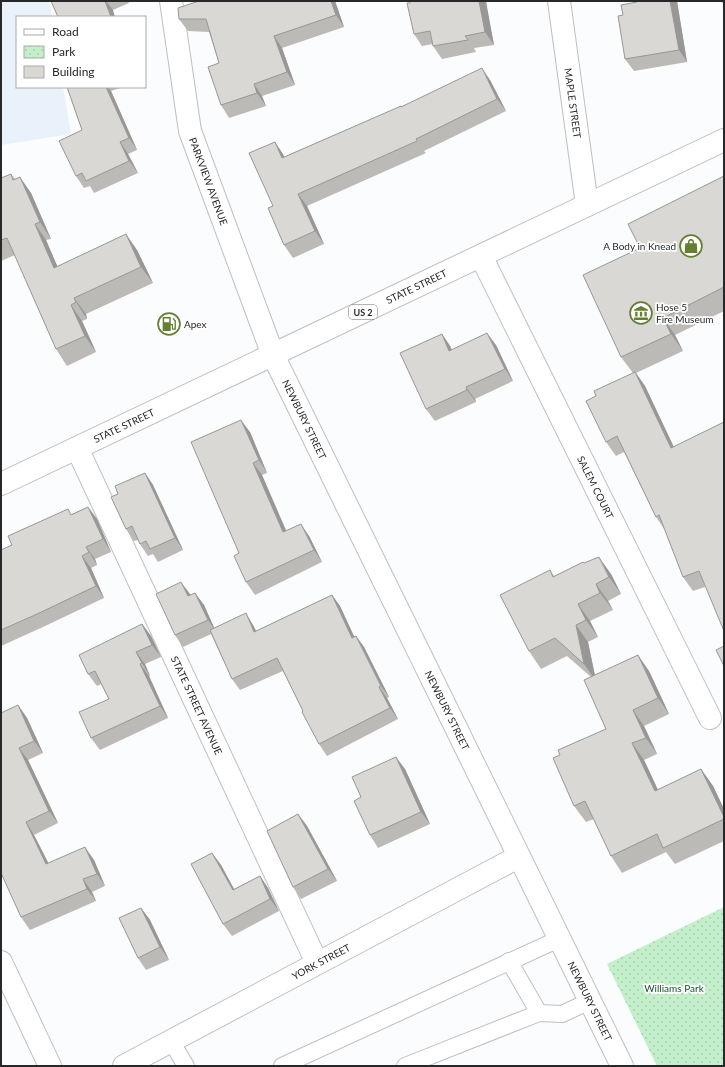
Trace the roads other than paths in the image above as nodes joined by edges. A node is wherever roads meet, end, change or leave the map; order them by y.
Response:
1 (171, 1) edge
2 (559, 1) edge
3 (724, 140) edge
4 (587, 205) junction
5 (481, 256) junction
6 (273, 355) junction
7 (77, 448) junction
8 (1, 484) edge
9 (710, 718) dead end
10 (518, 856) junction
11 (559, 939) junction
12 (1, 962) edge
13 (509, 962) junction
14 (317, 963) junction
15 (590, 1001) junction
16 (539, 1013) junction
17 (171, 1041) junction
18 (50, 1066) edge
19 (124, 1066) edge
20 (186, 1066) edge
21 (282, 1066) edge
22 (405, 1066) edge
23 (622, 1066) edge

1 - 6 street, PARKVIEW AVENUE
2 - 4 street, MAPLE STREET
3 - 4 street, STATE STREET / US 2
4 - 5 street, STATE STREET / US 2
5 - 6 street, STATE STREET / US 2
5 - 9 street, SALEM COURT
6 - 7 street, STATE STREET / US 2
6 - 10 street, NEWBURY STREET
7 - 8 street, STATE STREET / US 2
7 - 14 street, STATE STREET AVENUE
10 - 11 street, NEWBURY STREET
10 - 14 street, YORK STREET
11 - 13 lane
11 - 15 street, NEWBURY STREET
12 - 18 street
13 - 16 lane
13 - 21 lane
14 - 17 street, YORK STREET
15 - 16 lane
15 - 23 street, NEWBURY STREET
16 - 22 lane
17 - 19 street, YORK STREET
17 - 20 lane

